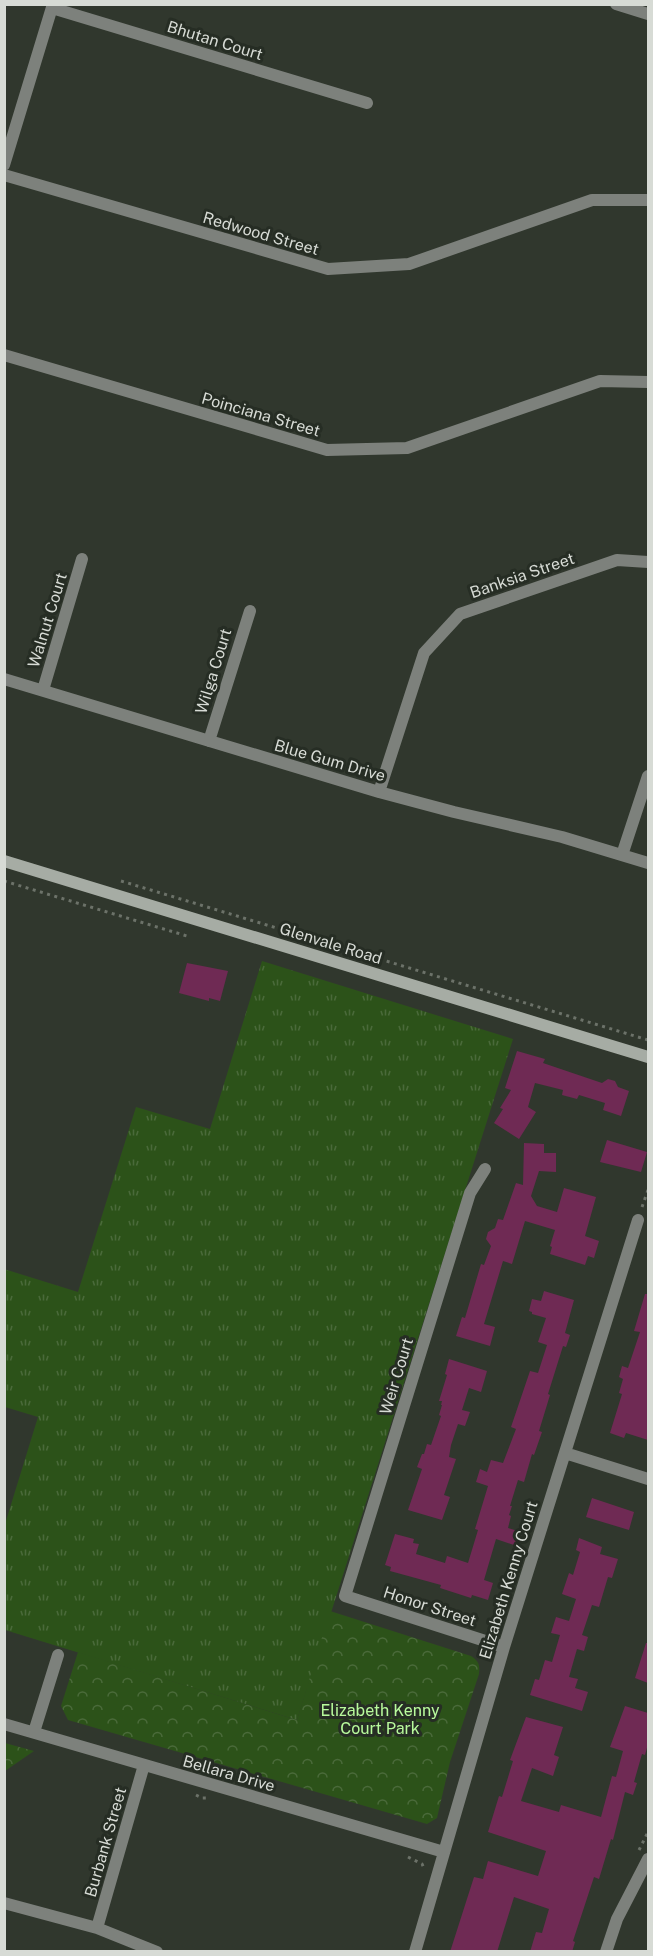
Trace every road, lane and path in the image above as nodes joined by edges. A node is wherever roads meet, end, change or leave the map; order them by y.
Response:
1 (616, 4) edge
2 (53, 6) edge
3 (648, 14) edge
4 (367, 103) dead end
5 (4, 165) edge
6 (4, 175) edge
7 (648, 200) edge
8 (4, 355) edge
9 (648, 382) edge
10 (82, 559) dead end
11 (648, 562) edge
12 (250, 610) dead end
13 (4, 679) edge
14 (43, 690) junction
15 (209, 741) junction
16 (648, 776) edge
17 (379, 792) junction
18 (622, 855) junction
19 (4, 861) edge
20 (648, 863) edge
21 (118, 880) dead end
22 (4, 881) edge
23 (187, 936) dead end
24 (648, 1040) edge
25 (648, 1056) edge
26 (485, 1169) dead end
27 (648, 1191) edge
28 (638, 1220) joint
29 (565, 1454) junction
30 (648, 1479) edge
31 (345, 1596) joint
32 (504, 1647) junction
33 (58, 1655) dead end
34 (4, 1724) edge
35 (34, 1732) junction
36 (144, 1765) junction
37 (444, 1852) junction
38 (648, 1859) edge
39 (4, 1903) edge
40 (97, 1928) junction
41 (157, 1952) edge
42 (415, 1952) edge
43 (606, 1952) edge

1 - 3 street
2 - 4 street, Bhutan Court
2 - 5 street
6 - 7 street, Redwood Street
8 - 9 street, Poinciana Street
10 - 14 street, Walnut Court
11 - 17 street, Banksia Street
12 - 15 street, Wilga Court
13 - 14 street, Blue Gum Drive
14 - 15 street, Blue Gum Drive
15 - 17 street, Blue Gum Drive
16 - 18 street
17 - 18 street, Blue Gum Drive
18 - 20 street, Blue Gum Drive
19 - 25 street, Glenvale Road
21 - 24 path
22 - 23 path
26 - 31 street, Weir Court
27 - 28 path
28 - 29 street, Elizabeth Kenny Court
29 - 30 street
29 - 32 street, Elizabeth Kenny Court
31 - 32 street, Honor Street
32 - 37 street, Elizabeth Kenny Court
33 - 35 street
34 - 35 street, Bellara Drive
35 - 36 street, Bellara Drive
36 - 37 street, Bellara Drive
36 - 40 street, Burbank Street
37 - 42 street, Elizabeth Kenny Court
38 - 43 street
39 - 40 street
40 - 41 street

